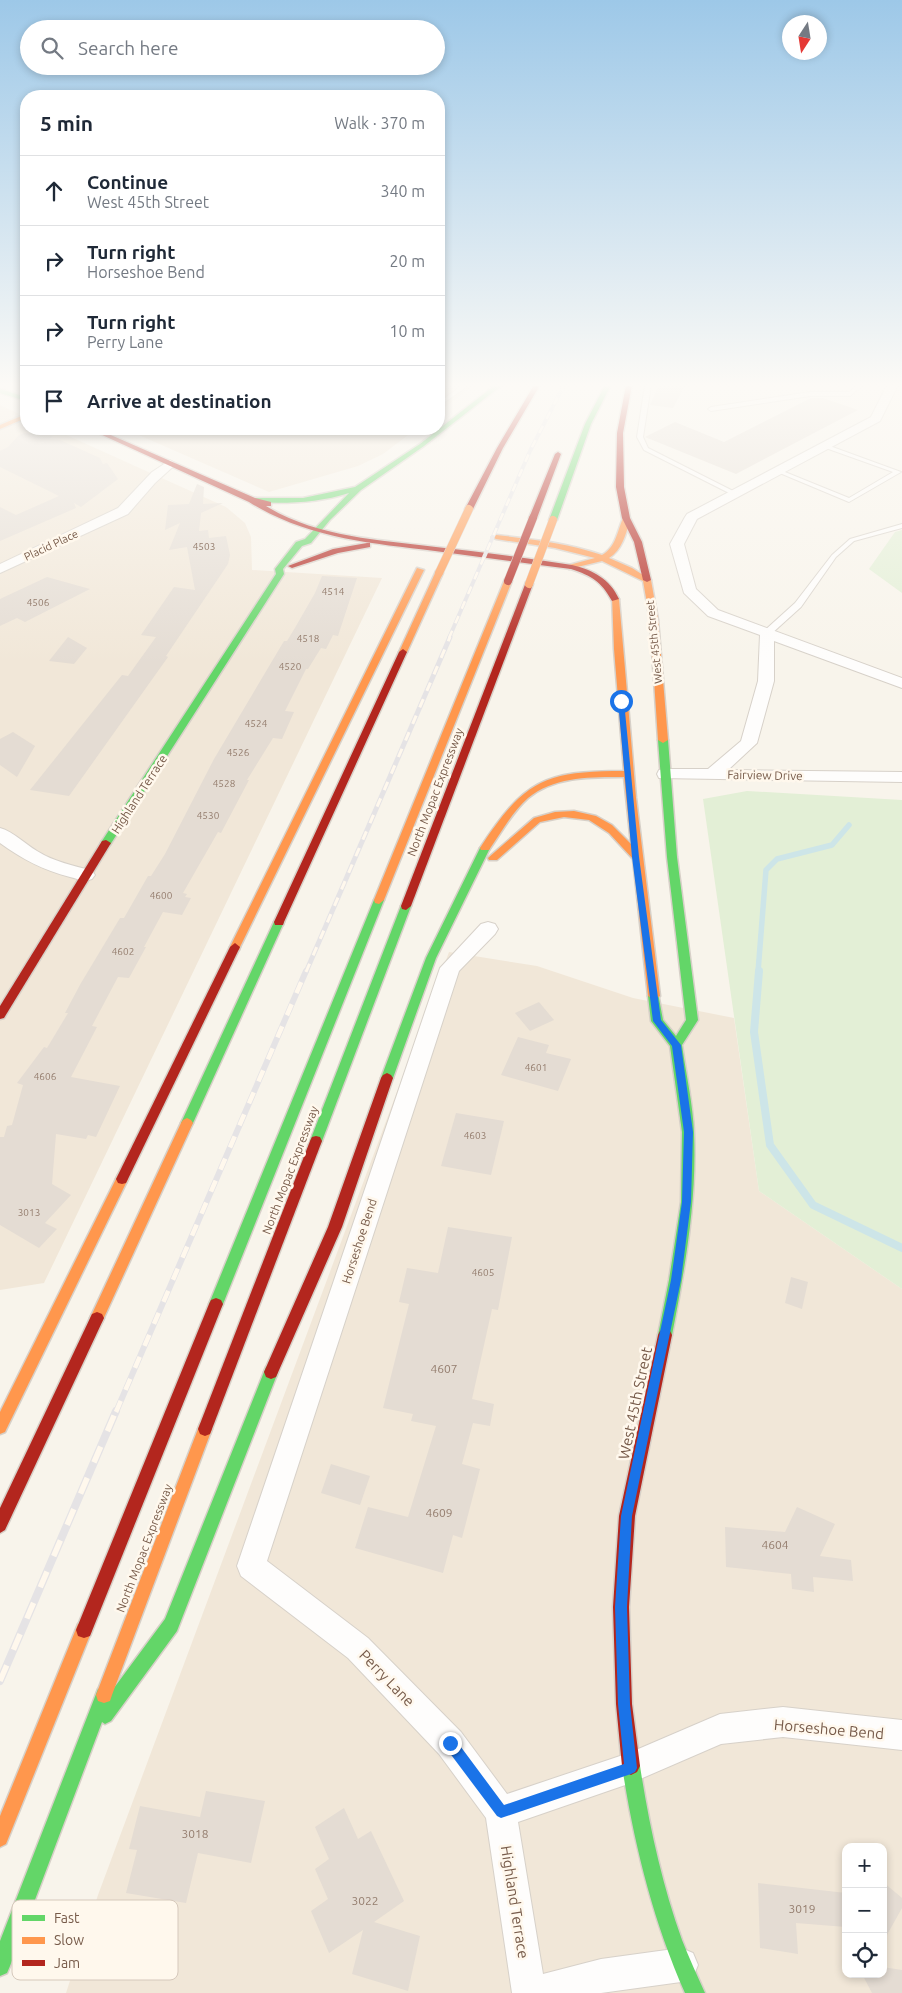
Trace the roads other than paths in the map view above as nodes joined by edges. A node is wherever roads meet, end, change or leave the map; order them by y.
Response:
1 (152, 478) edge
2 (202, 478) edge
3 (373, 478) edge
4 (485, 478) edge
5 (549, 478) edge
6 (568, 478) edge
7 (621, 478) edge
8 (703, 478) edge
9 (765, 478) edge
10 (795, 478) edge
11 (887, 478) edge
12 (358, 488) junction
13 (735, 494) junction
14 (252, 500) junction
15 (261, 510) junction
16 (329, 518) junction
17 (348, 520) dead end
18 (626, 520) junction
19 (270, 524) dead end
20 (902, 526) edge
21 (317, 530) junction
22 (384, 542) junction
23 (279, 546) dead end
24 (608, 557) junction
25 (572, 567) junction
26 (284, 568) junction
27 (0, 569) edge
28 (647, 580) junction
29 (768, 633) junction
30 (902, 683) edge
31 (633, 774) junction
32 (660, 774) junction
33 (713, 774) junction
34 (902, 777) edge
35 (0, 834) edge
36 (636, 857) junction
37 (474, 872) junction
38 (86, 875) junction
39 (488, 929) dead end
40 (0, 1015) edge
41 (676, 1045) junction
42 (0, 1427) edge
43 (0, 1526) edge
44 (251, 1566) joint
45 (902, 1735) edge
46 (84, 1744) junction
47 (631, 1768) junction
48 (501, 1812) junction
49 (0, 1838) edge
50 (25, 1900) edge
51 (12, 1934) edge
52 (0, 1966) edge
53 (688, 1979) edge
54 (529, 1993) edge
55 (537, 1993) edge

1 - 27 street, Placid Place
2 - 14 main road
3 - 12 main road
4 - 43 main road, bridge
5 - 49 main road, bridge
6 - 46 main road, North Mopac Expressway, bridge
7 - 18 main road
8 - 13 lane
9 - 13 street
10 - 11 lane
12 - 14 main road
12 - 16 main road, Highland Terrace
13 - 29 street
14 - 15 main road
14 - 16 main road
15 - 19 main road
15 - 21 main road
16 - 17 main road
16 - 21 main road, Highland Terrace
18 - 24 main road
18 - 28 main road, West 45th Street
20 - 29 lane
21 - 22 main road
21 - 26 main road, Highland Terrace
22 - 25 main road
22 - 26 main road
23 - 26 main road
24 - 25 main road
24 - 28 main road
24 - 42 main road
25 - 31 main road
26 - 38 main road, Highland Terrace
28 - 32 main road, West 45th Street
29 - 30 street
29 - 33 street
31 - 36 main road
31 - 37 main road
32 - 33 street, Fairview Drive
32 - 41 main road, West 45th Street
33 - 34 street, Fairview Drive
35 - 38 street
36 - 37 main road
36 - 41 main road
37 - 46 main road
38 - 40 main road, Highland Terrace
39 - 44 street, Horseshoe Bend
41 - 47 main road, West 45th Street
44 - 48 street, Perry Lane
45 - 47 street, Horseshoe Bend
46 - 50 main road, North Mopac Expressway
47 - 48 street, Horseshoe Bend
47 - 53 main road
48 - 54 street, Highland Terrace
51 - 52 main road, North Mopac Expressway
53 - 55 street

